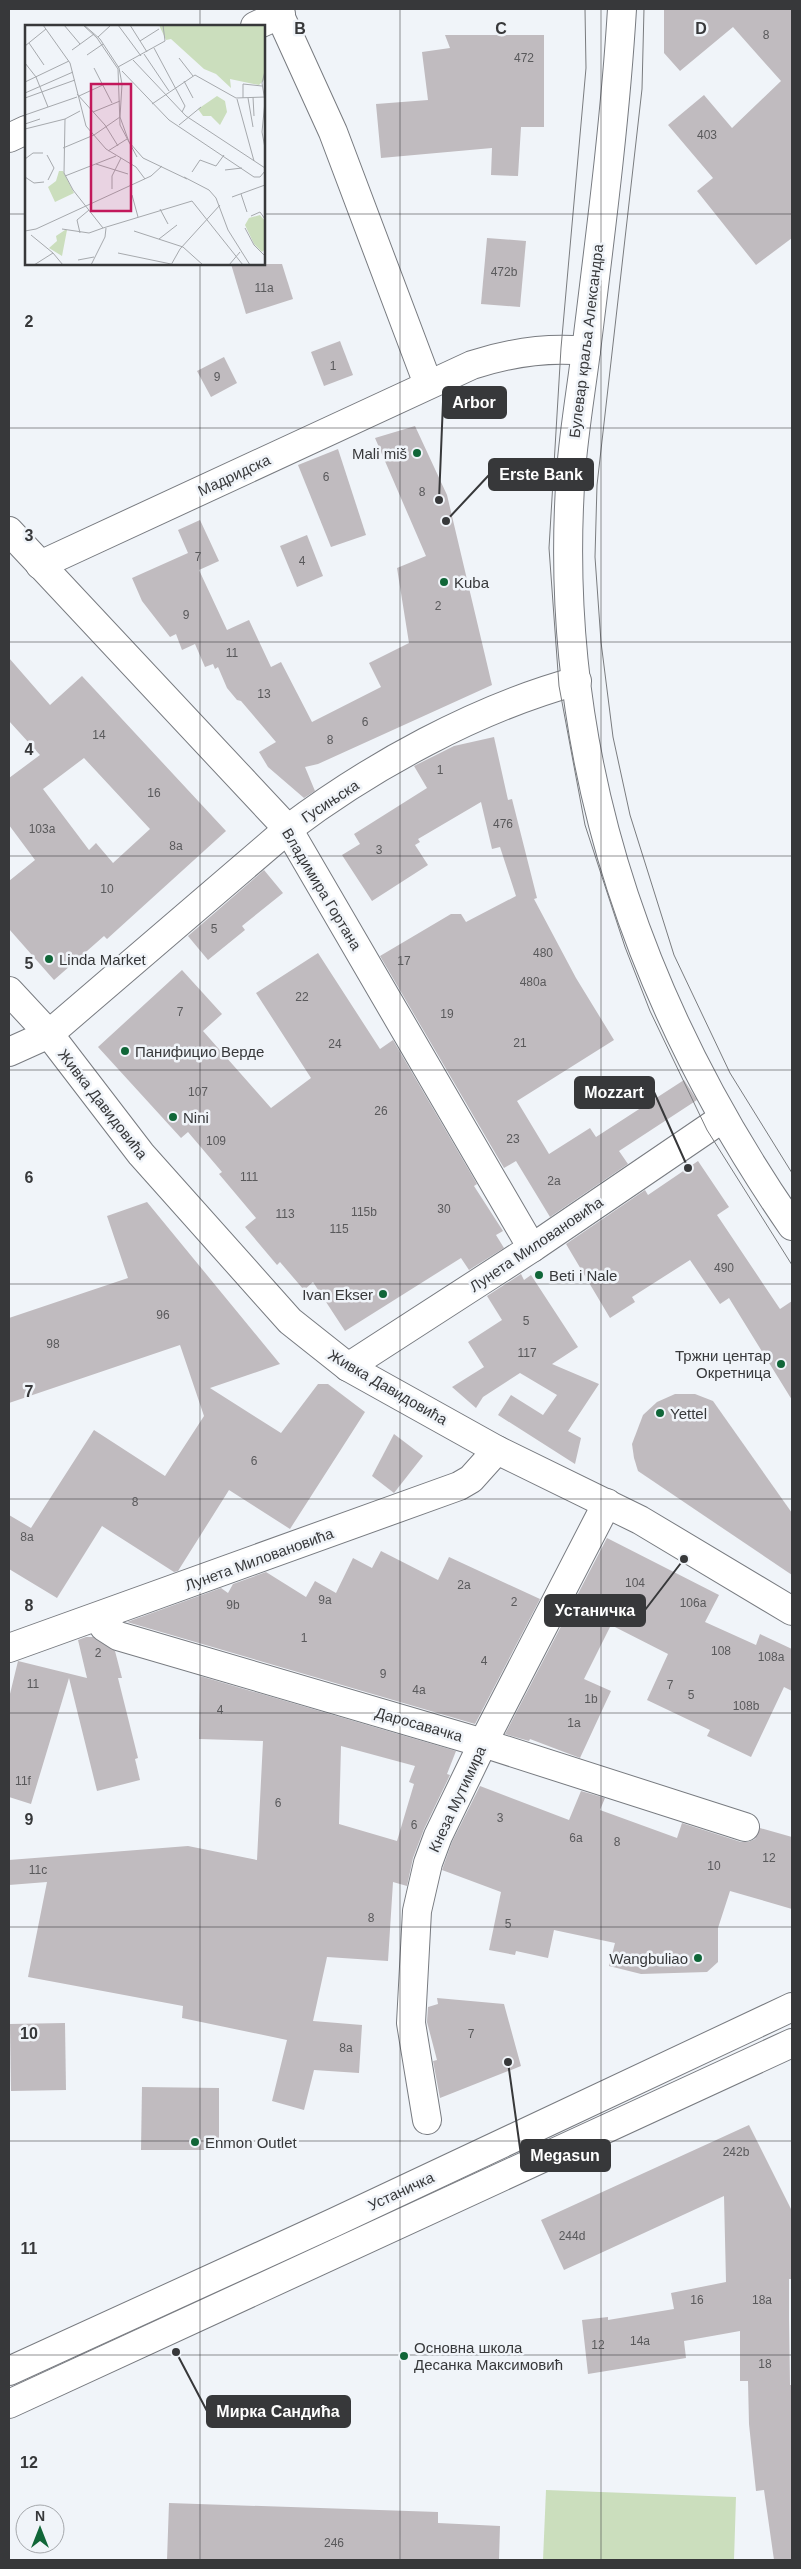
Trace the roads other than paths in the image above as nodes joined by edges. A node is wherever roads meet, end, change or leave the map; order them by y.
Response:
1 (622, 9) edge
2 (279, 12) edge
3 (257, 25) edge
4 (25, 130) edge
5 (9, 138) edge
6 (586, 351) junction
7 (428, 384) junction
8 (9, 531) edge
9 (40, 565) junction
10 (576, 681) junction
11 (288, 829) junction
12 (9, 991) edge
13 (49, 1034) junction
14 (9, 1052) edge
15 (723, 1118) junction
16 (792, 1226) edge
17 (532, 1248) junction
18 (348, 1366) junction
19 (497, 1450) junction
20 (607, 1503) junction
21 (792, 1611) edge
22 (99, 1617) junction
23 (9, 1648) edge
24 (483, 1743) junction
25 (745, 1827) dead end
26 (792, 2007) edge
27 (792, 2043) edge
28 (427, 2120) dead end
29 (9, 2371) edge
30 (9, 2404) edge

1 - 6 street, Булевар краља Александра
2 - 3 street
2 - 7 street
4 - 5 street
6 - 7 street, Мадридска
6 - 10 street, Булевар краља Александра
7 - 9 street, Мадридска
8 - 9 street, Владимира Гортана
9 - 11 street, Владимира Гортана
10 - 11 street, Гусињска
10 - 15 street, Булевар краља Александра
11 - 13 street, Гусињска
11 - 17 street, Владимира Гортана
12 - 13 street, Живка Давидовића
13 - 14 street, Гусињска
13 - 18 street, Живка Давидовића
15 - 16 street, Булевар краља Александра
15 - 17 street, Лунета Миловановића
17 - 18 street, Лунета Миловановића
18 - 19 street, Живка Давидовића
19 - 20 street, Живка Давидовића
19 - 22 street, Лунета Миловановића
20 - 21 street, Живка Давидовића
20 - 24 street, Кнеза Мутимира
22 - 23 street, Лунета Миловановића
22 - 24 street, Даросавачка
24 - 25 street, Даросавачка
24 - 28 street, Кнеза Мутимира
26 - 29 street, Устаничка
27 - 30 street, Устаничка

